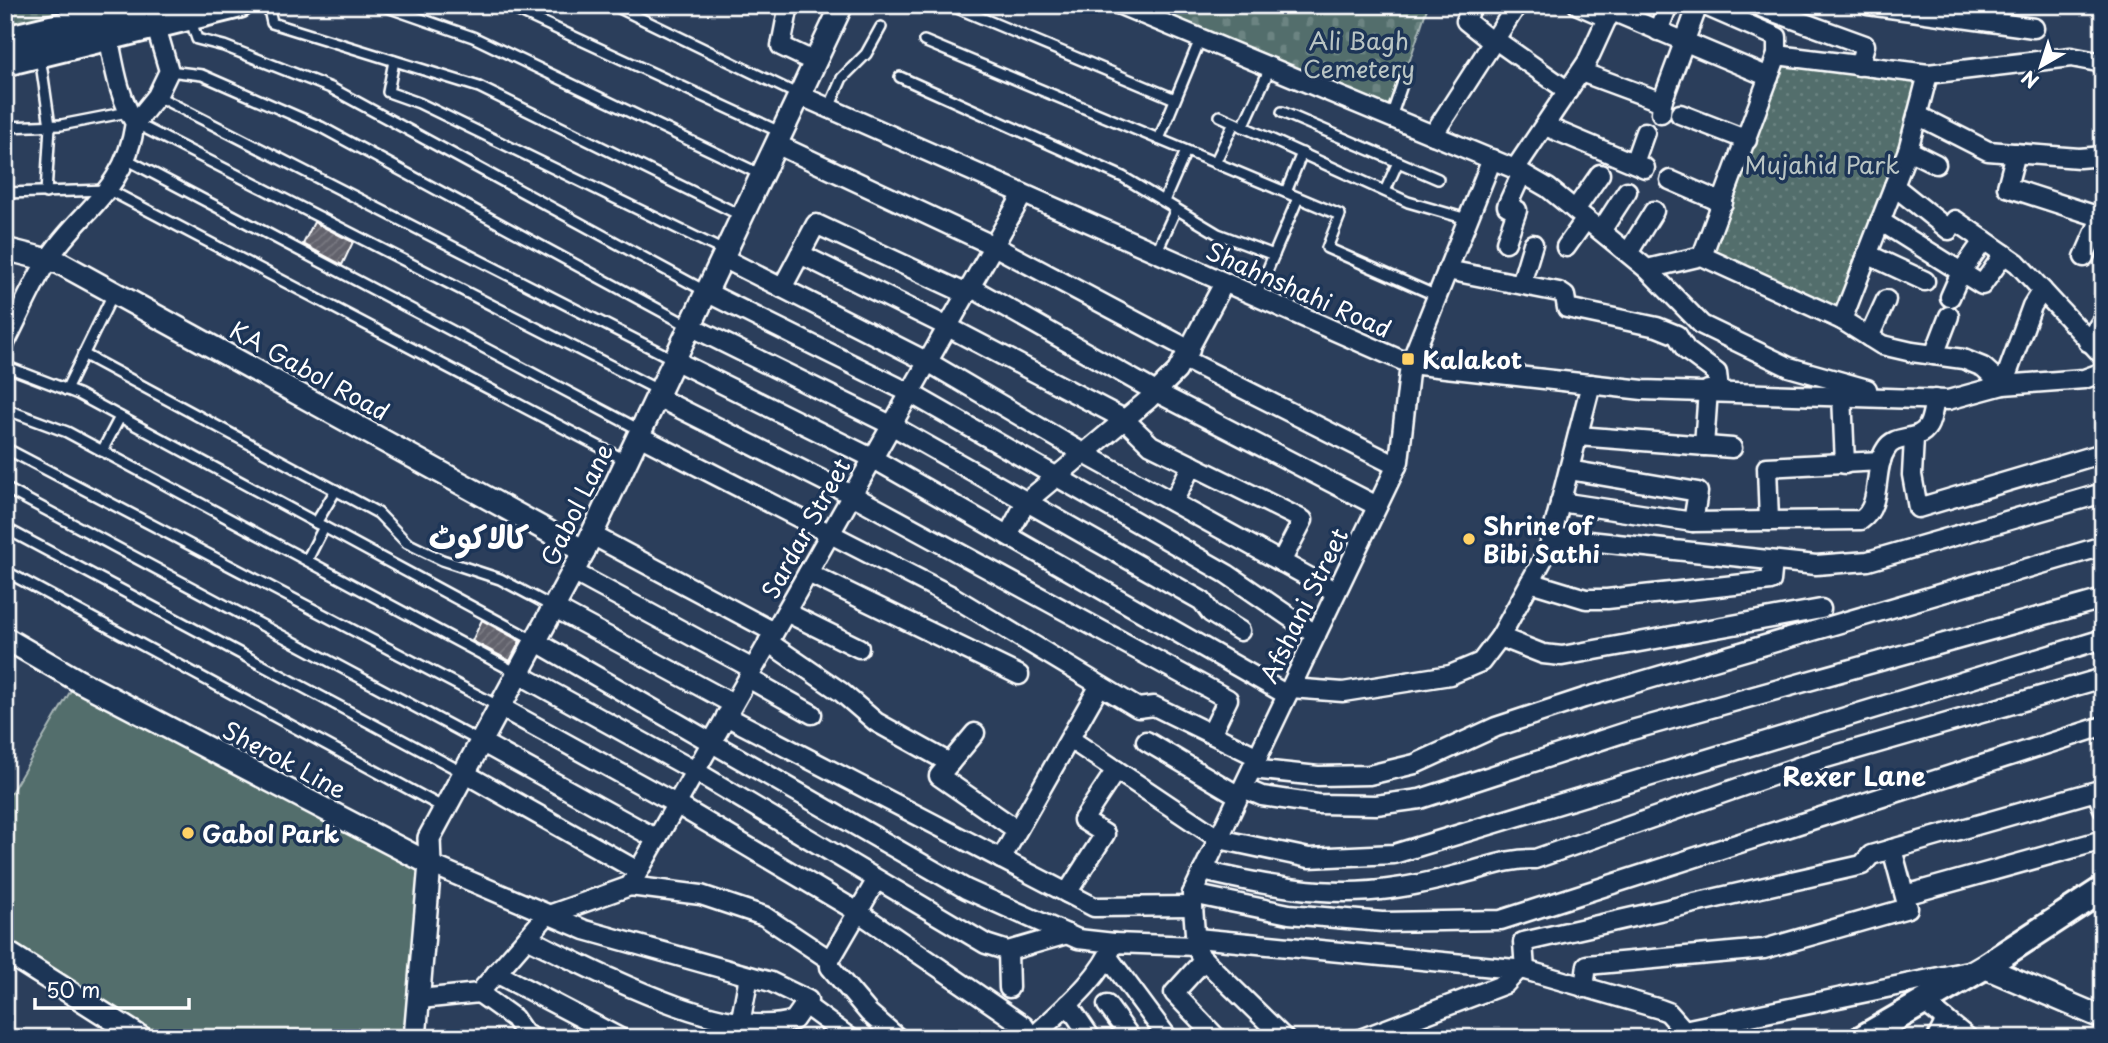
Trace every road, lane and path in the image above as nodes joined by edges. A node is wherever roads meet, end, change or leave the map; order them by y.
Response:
1 (240, 5) edge
2 (268, 5) edge
3 (381, 5) edge
4 (505, 5) edge
5 (613, 5) edge
6 (789, 5) edge
7 (842, 5) edge
8 (1120, 5) edge
9 (1472, 5) edge
10 (1517, 5) edge
11 (1578, 5) edge
12 (1668, 5) edge
13 (1698, 5) edge
14 (1703, 5) edge
15 (1868, 5) edge
16 (952, 6) edge
17 (1764, 7) edge
18 (1611, 12) edge
19 (151, 16) edge
20 (190, 19) junction
21 (106, 27) junction
22 (881, 27) dead end
23 (1756, 28) junction
24 (2034, 28) dead end
25 (1658, 31) junction
26 (1201, 37) junction
27 (5, 39) edge
28 (1492, 40) junction
29 (925, 41) dead end
30 (1685, 42) junction
31 (1777, 55) junction
32 (40, 56) junction
33 (394, 61) junction
34 (815, 62) junction
35 (5, 63) edge
36 (2103, 63) edge
37 (1271, 66) junction
38 (1858, 66) junction
39 (169, 71) junction
40 (1581, 72) junction
41 (1928, 74) junction
42 (900, 77) dead end
43 (1769, 77) junction
44 (1404, 79) dead end
45 (1568, 91) junction
46 (799, 95) junction
47 (157, 96) junction
48 (1175, 99) junction
49 (829, 108) junction
50 (1668, 110) junction
51 (1282, 112) dead end
52 (1917, 115) junction
53 (131, 117) junction
54 (1220, 117) dead end
55 (1391, 117) junction
56 (1238, 125) junction
57 (50, 126) junction
58 (1545, 126) junction
59 (5, 127) edge
60 (1644, 132) dead end
61 (1433, 135) junction
62 (779, 138) junction
63 (1159, 139) junction
64 (1747, 140) junction
65 (1908, 150) junction
66 (1186, 151) junction
67 (1302, 153) junction
68 (2016, 153) junction
69 (2103, 156) edge
70 (126, 159) junction
71 (1492, 159) junction
72 (1398, 162) junction
73 (1215, 163) junction
74 (1936, 164) dead end
75 (1519, 171) junction
76 (1600, 174) dead end
77 (762, 175) junction
78 (1438, 179) dead end
79 (1670, 180) dead end
80 (1894, 186) junction
81 (109, 190) junction
82 (1385, 191) junction
83 (1627, 191) dead end
84 (1286, 192) junction
85 (5, 193) edge
86 (46, 193) junction
87 (1023, 194) junction
88 (1298, 198) junction
89 (1164, 201) junction
90 (1723, 203) junction
91 (1176, 209) junction
92 (1654, 211) dead end
93 (1581, 214) junction
94 (742, 216) junction
95 (2102, 218) edge
96 (1467, 219) junction
97 (1880, 221) junction
98 (1601, 232) junction
99 (1984, 240) junction
100 (1506, 242) dead end
101 (1534, 244) dead end
102 (994, 246) junction
103 (1566, 247) dead end
104 (5, 249) edge
105 (1156, 253) junction
106 (1628, 253) junction
107 (800, 254) junction
108 (1867, 254) junction
109 (2004, 254) junction
110 (724, 255) junction
111 (1274, 256) junction
112 (1702, 256) junction
113 (2084, 257) dead end
114 (48, 260) junction
115 (1647, 269) junction
116 (1447, 270) junction
117 (1961, 272) junction
118 (1925, 281) dead end
119 (1224, 283) junction
120 (1521, 284) junction
121 (782, 288) junction
122 (2042, 290) junction
123 (969, 291) junction
124 (114, 292) junction
125 (706, 292) junction
126 (1437, 296) junction
127 (1256, 297) junction
128 (1950, 297) dead end
129 (1886, 300) dead end
130 (1950, 316) dead end
131 (2103, 319) edge
132 (1842, 320) junction
133 (690, 326) junction
134 (948, 327) junction
135 (1869, 337) junction
136 (2088, 342) junction
137 (5, 343) edge
138 (83, 354) junction
139 (1187, 354) junction
140 (1934, 355) junction
141 (2103, 356) edge
142 (674, 360) junction
143 (928, 362) junction
144 (1410, 364) junction
145 (5, 366) edge
146 (2103, 372) edge
147 (1591, 384) junction
148 (2003, 385) junction
149 (66, 390) junction
150 (1714, 391) junction
151 (1156, 392) junction
152 (910, 393) junction
153 (658, 394) junction
154 (1842, 395) junction
155 (1899, 398) junction
156 (1935, 400) junction
157 (5, 409) edge
158 (120, 417) junction
159 (1124, 419) junction
160 (891, 425) junction
161 (640, 433) junction
162 (1578, 436) junction
163 (1914, 438) junction
164 (1704, 446) junction
165 (5, 448) edge
166 (1732, 448) dead end
167 (102, 451) junction
168 (1083, 453) junction
169 (2103, 453) edge
170 (872, 458) junction
171 (627, 460) junction
172 (1881, 461) junction
173 (1845, 464) junction
174 (1192, 465) junction
175 (1397, 466) junction
176 (1569, 470) junction
177 (1055, 477) junction
178 (5, 488) edge
179 (336, 490) junction
180 (2103, 493) edge
181 (852, 495) junction
182 (1026, 502) junction
183 (1173, 502) junction
184 (1560, 502) junction
185 (1377, 506) junction
186 (1769, 521) junction
187 (1693, 522) junction
188 (320, 525) junction
189 (5, 528) edge
190 (830, 534) junction
191 (1008, 536) junction
192 (1551, 537) junction
193 (588, 543) junction
194 (2103, 546) edge
195 (307, 560) junction
196 (1773, 561) junction
197 (1281, 562) junction
198 (5, 570) edge
199 (573, 572) junction
200 (808, 573) junction
201 (1530, 582) junction
202 (1336, 592) junction
203 (2103, 598) edge
204 (554, 607) junction
205 (1821, 609) dead end
206 (786, 611) junction
207 (1240, 631) dead end
208 (1316, 635) junction
209 (771, 637) junction
210 (1500, 637) junction
211 (5, 638) edge
212 (2103, 639) edge
213 (535, 641) junction
214 (859, 648) dead end
215 (517, 673) junction
216 (751, 674) junction
217 (1019, 675) dead end
218 (2103, 678) edge
219 (1100, 687) junction
220 (1289, 691) junction
221 (500, 707) junction
222 (730, 710) junction
223 (812, 714) dead end
224 (2103, 726) edge
225 (975, 733) dead end
226 (1212, 734) junction
227 (1070, 739) junction
228 (1146, 741) dead end
229 (481, 742) junction
230 (711, 744) junction
231 (950, 763) junction
232 (1255, 763) junction
233 (1116, 770) junction
234 (695, 771) junction
235 (464, 773) junction
236 (1241, 792) junction
237 (676, 804) junction
238 (2103, 808) edge
239 (445, 809) junction
240 (1017, 830) junction
241 (657, 839) junction
242 (1219, 839) junction
243 (2103, 840) edge
244 (1892, 849) junction
245 (1001, 859) junction
246 (430, 864) junction
247 (1203, 871) junction
248 (634, 878) junction
249 (876, 881) junction
250 (2103, 889) edge
251 (1067, 893) junction
252 (1905, 895) junction
253 (1193, 900) junction
254 (858, 912) junction
255 (546, 916) junction
256 (1067, 934) junction
257 (527, 937) junction
258 (1199, 948) junction
259 (1111, 950) junction
260 (5, 951) edge
261 (1008, 951) junction
262 (830, 960) junction
263 (1984, 967) junction
264 (1522, 969) junction
265 (496, 973) junction
266 (749, 976) junction
267 (1009, 988) dead end
268 (1584, 988) junction
269 (478, 993) junction
270 (420, 999) junction
271 (1924, 1002) junction
272 (1068, 1004) junction
273 (805, 1005) junction
274 (1107, 1005) dead end
275 (2103, 1018) edge
276 (1946, 1020) junction
277 (740, 1024) junction
278 (524, 1035) edge
279 (142, 1038) edge
280 (415, 1038) edge
281 (620, 1038) edge
282 (850, 1038) edge
283 (898, 1038) edge
284 (1032, 1038) edge
285 (1091, 1038) edge
286 (1131, 1038) edge
287 (1168, 1038) edge
288 (1217, 1038) edge
289 (1284, 1038) edge
290 (1363, 1038) edge
291 (1862, 1038) edge
292 (1937, 1038) edge
293 (1968, 1038) edge

1 - 20 main road
2 - 33 lane
3 - 77 lane
4 - 62 lane
5 - 46 lane
6 - 34 street
7 - 34 street, Gabol Lane
8 - 26 street
9 - 28 street
10 - 28 street
11 - 18 street
12 - 25 street
13 - 30 street
14 - 23 street
15 - 24 street
16 - 48 lane
17 - 23 street
17 - 38 street
18 - 25 street
18 - 40 street
19 - 20 main road
19 - 21 main road
19 - 39 street
20 - 125 lane
21 - 27 main road
21 - 32 main road
21 - 53 street
22 - 49 lane
23 - 31 street
25 - 30 street
26 - 37 street
26 - 48 lane
28 - 45 street
28 - 61 street
29 - 63 lane
30 - 43 street
30 - 50 street
31 - 38 street
31 - 43 street
32 - 35 main road
32 - 57 lane
33 - 94 lane
33 - 110 lane
34 - 46 street, Gabol Lane
36 - 41 street
37 - 55 street
37 - 56 lane
38 - 41 street
39 - 47 street
39 - 133 lane
40 - 45 street
40 - 50 street
41 - 52 street
42 - 89 lane
43 - 64 street
44 - 55 lane
45 - 58 street
46 - 49 street, Shahnshahi Road
46 - 62 street, Gabol Lane
47 - 53 street
47 - 142 lane
48 - 63 lane
49 - 87 street, Shahnshahi Road
50 - 64 street
51 - 72 lane
52 - 65 street
52 - 68 street
53 - 57 lane
53 - 70 street
53 - 153 lane
54 - 56 lane
55 - 61 street
56 - 67 lane
56 - 73 lane
57 - 59 lane
57 - 86 lane
58 - 60 street
58 - 75 street
61 - 71 street
62 - 77 street, Gabol Lane
62 - 102 street
63 - 66 lane
64 - 90 street
65 - 74 street
65 - 80 street
66 - 73 lane
66 - 89 lane
67 - 82 lane
67 - 84 lane
68 - 69 street
68 - 95 street
70 - 81 street
70 - 161 lane
71 - 75 street
71 - 96 street, Afshani Street
72 - 78 lane
72 - 82 lane
73 - 84 lane
75 - 93 street
75 - 100 street
76 - 93 street
77 - 94 street, Gabol Lane
79 - 90 street
80 - 97 street
80 - 99 street
81 - 86 lane
81 - 114 street
81 - 171 lane
82 - 96 lane
83 - 98 street
84 - 88 lane
85 - 86 lane
87 - 102 street, Sardar Street
87 - 105 street, Shahnshahi Road
88 - 111 lane
88 - 126 lane
89 - 91 lane
90 - 112 street
91 - 105 lane
91 - 111 lane
92 - 106 street
93 - 98 street
93 - 103 street
94 - 110 street, Gabol Lane
95 - 113 street
96 - 116 street, Afshani Street
97 - 108 street
97 - 117 street
98 - 106 street
99 - 109 street
99 - 117 street
101 - 120 street
102 - 123 street, Sardar Street
102 - 139 street
104 - 114 street, KA Gabol Road
105 - 119 street, Shahnshahi Road
106 - 115 street
107 - 121 street
107 - 123 street
107 - 134 street
108 - 118 street
108 - 132 street
109 - 117 street
109 - 122 street
110 - 121 street
110 - 125 street, Gabol Lane
111 - 127 lane
112 - 115 street
112 - 132 street
114 - 124 street, KA Gabol Road
114 - 137 street
115 - 155 street
116 - 120 street
116 - 126 street, Afshani Street
117 - 128 street
119 - 127 street, Shahnshahi Road
119 - 139 street
120 - 150 street
121 - 143 street
122 - 136 street
122 - 148 street
123 - 134 street, Sardar Street
123 - 151 street
124 - 138 lane
124 - 193 street, KA Gabol Road
125 - 133 street, Gabol Lane
125 - 152 street
126 - 144 street, Afshani Street
127 - 144 street, Shahnshahi Road
129 - 135 street
130 - 140 street
131 - 136 street
132 - 135 street
133 - 142 street, Gabol Lane
133 - 160 street
134 - 143 street, Sardar Street
134 - 159 street
135 - 140 street
136 - 141 street
138 - 149 lane
138 - 179 lane
139 - 151 street
139 - 175 street
140 - 148 street
142 - 153 street, Gabol Lane
142 - 170 street
143 - 152 street, Sardar Street
143 - 168 street
144 - 147 street, Shahnshahi Road
144 - 175 street, Afshani Street
145 - 149 lane
146 - 148 street
147 - 150 street, Shahnshahi Road
147 - 162 street
148 - 156 street
149 - 158 lane
150 - 154 street, Shahnshahi Road
150 - 164 street
151 - 159 street
151 - 185 street
152 - 160 street, Sardar Street
152 - 177 street
153 - 161 street, Gabol Lane
153 - 181 street
154 - 155 street, Shahnshahi Road
154 - 173 street
155 - 156 street
156 - 163 street
157 - 167 lane
158 - 167 lane
158 - 188 lane
159 - 168 street
159 - 174 street
160 - 170 street, Sardar Street
160 - 182 street
161 - 171 street, Gabol Lane
161 - 190 street
162 - 164 street
162 - 176 street
163 - 169 street
163 - 172 street
164 - 166 street
165 - 221 lane
167 - 195 lane
168 - 177 street
168 - 183 street
170 - 181 street, Sardar Street
170 - 191 street
171 - 193 street, Gabol Lane
172 - 173 street
172 - 186 street
173 - 186 street
174 - 183 street
174 - 197 street
175 - 185 street, Afshani Street
176 - 184 street
176 - 187 street
177 - 182 street
177 - 208 street
178 - 229 lane
179 - 188 lane
179 - 204 lane
180 - 196 street
181 - 190 street, Sardar Street
181 - 226 street
182 - 191 street
182 - 207 street
183 - 197 street
184 - 187 street
184 - 192 street
185 - 202 street, Afshani Street
186 - 187 street
188 - 195 lane
188 - 213 lane
189 - 235 lane
190 - 200 street, Sardar Street
190 - 219 street
191 - 220 street
192 - 196 street
192 - 201 street
193 - 199 street, Gabol Lane
193 - 209 street
194 - 232 street
195 - 215 lane
196 - 201 street
197 - 202 street
198 - 239 lane
199 - 204 street, Gabol Lane
199 - 216 street
200 - 206 street, Sardar Street
200 - 217 street
201 - 210 street
202 - 208 street, Afshani Street
203 - 236 street
204 - 213 street, Gabol Lane
204 - 222 street
205 - 210 street
206 - 209 street, Sardar Street
206 - 214 street
208 - 220 street, Afshani Street
209 - 216 street, Sardar Street
209 - 231 street
210 - 220 street
211 - 246 street, Sherok Line
212 - 242 street
213 - 215 street, Gabol Lane
213 - 230 street
215 - 221 street, Gabol Lane
215 - 234 street
216 - 222 street, Sardar Street
216 - 223 street
218 - 247 street
219 - 226 street
219 - 227 street
220 - 232 street, Afshani Street
221 - 229 street, Gabol Lane
221 - 237 street
222 - 230 street, Sardar Street
222 - 245 street
224 - 253 street
225 - 231 street
226 - 232 street
227 - 233 street
227 - 240 street
228 - 236 street
229 - 235 street, Gabol Lane
229 - 241 street
230 - 234 street, Sardar Street
230 - 256 street
231 - 240 street
232 - 236 street, Afshani Street
233 - 242 street
233 - 251 street
234 - 237 street, Sardar Street
234 - 249 street
235 - 239 street, Gabol Lane
235 - 248 street
236 - 242 street, Afshani Street
237 - 241 street, Sardar Street
237 - 254 street
238 - 244 street
239 - 246 street, Gabol Lane
240 - 245 street
241 - 248 street, Sardar Street
242 - 247 street, Afshani Street
243 - 252 street
244 - 252 street
244 - 264 street
245 - 251 street
246 - 255 street, Sherok Line
246 - 270 street, Gabol Lane
247 - 253 street, Afshani Street
248 - 255 street
248 - 262 street
249 - 254 street
249 - 261 street
250 - 263 main road
251 - 253 street
252 - 268 street
253 - 258 street
254 - 262 street
254 - 284 street
255 - 257 street
255 - 266 street, Sherok Line
256 - 259 street
256 - 261 street
257 - 265 street
257 - 277 street
258 - 259 street
258 - 264 street
258 - 288 street
258 - 289 street
259 - 272 street
259 - 287 street
260 - 279 street
261 - 267 street
262 - 283 street
263 - 268 street
263 - 271 main road
263 - 275 street
264 - 268 street
264 - 290 street
265 - 269 street
265 - 281 street
266 - 273 street, Sherok Line
266 - 277 street
269 - 270 street
269 - 278 street
270 - 280 street, Gabol Lane
271 - 276 street
271 - 291 main road
272 - 284 street
272 - 285 street
273 - 277 street
273 - 282 street
274 - 286 street
276 - 292 street
276 - 293 street

